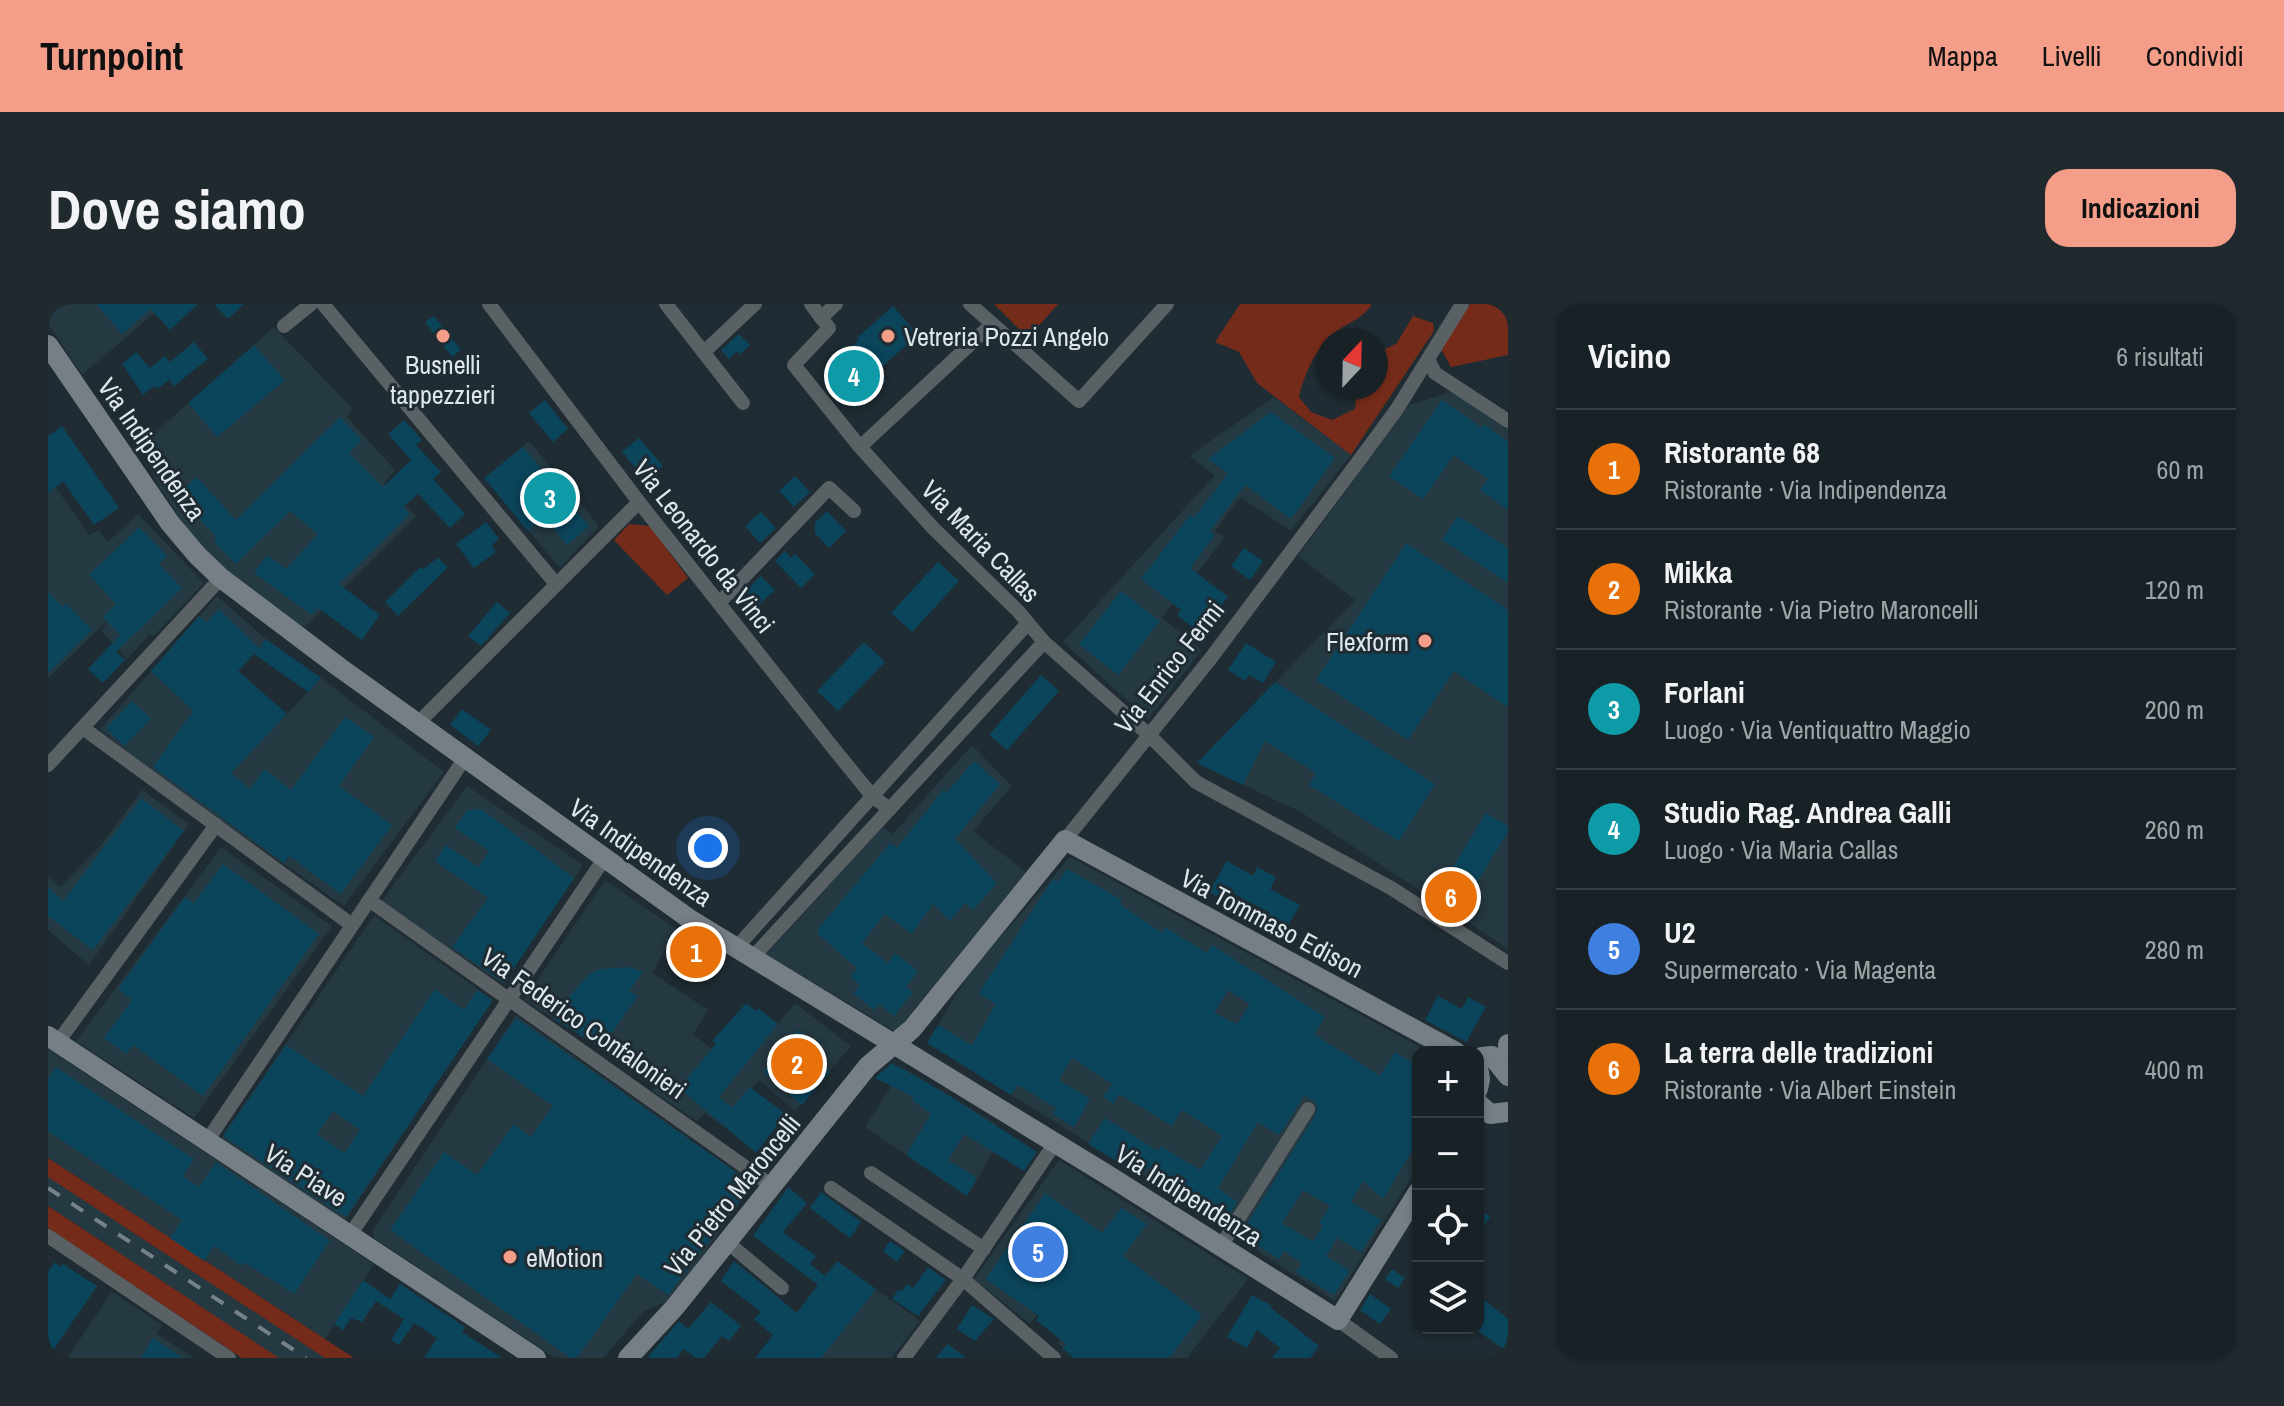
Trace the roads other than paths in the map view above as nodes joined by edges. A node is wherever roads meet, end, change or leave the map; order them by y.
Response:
1 (311, 304) edge
2 (323, 304) edge
3 (489, 304) edge
4 (666, 304) edge
5 (755, 304) edge
6 (811, 304) edge
7 (836, 304) edge
8 (970, 304) edge
9 (1167, 304) edge
10 (1462, 304) edge
11 (821, 318) junction
12 (992, 324) junction
13 (284, 326) dead end
14 (48, 345) edge
15 (704, 352) junction
16 (1428, 359) junction
17 (743, 403) dead end
18 (1508, 421) edge
19 (860, 447) junction
20 (639, 502) junction
21 (854, 511) dead end
22 (221, 578) junction
23 (556, 584) junction
24 (719, 603) junction
25 (1027, 624) junction
26 (1044, 642) junction
27 (417, 724) junction
28 (83, 728) junction
29 (1149, 735) junction
30 (465, 758) junction
31 (48, 765) edge
32 (873, 797) junction
33 (890, 809) junction
34 (216, 825) junction
35 (1065, 840) junction
36 (604, 859) junction
37 (369, 900) junction
38 (352, 925) junction
39 (744, 953) junction
40 (1508, 963) edge
41 (510, 1000) junction
42 (53, 1039) edge
43 (1508, 1043) edge
44 (894, 1045) junction
45 (1445, 1046) edge
46 (1484, 1059) edge
47 (1484, 1061) edge
48 (1508, 1069) edge
49 (1508, 1076) edge
50 (1308, 1109) dead end
51 (207, 1141) junction
52 (1055, 1143) junction
53 (871, 1173) dead end
54 (772, 1186) junction
55 (831, 1188) dead end
56 (1412, 1202) edge
57 (350, 1235) junction
58 (48, 1236) edge
59 (727, 1242) junction
60 (1221, 1246) junction
61 (984, 1249) junction
62 (963, 1279) junction
63 (782, 1288) dead end
64 (675, 1307) junction
65 (1338, 1320) junction
66 (229, 1358) edge
67 (536, 1358) edge
68 (616, 1358) edge
69 (628, 1358) edge
70 (904, 1358) edge
71 (1054, 1358) edge
72 (1391, 1358) edge

1 - 13 street
2 - 23 street
3 - 20 street, Via Leonardo da Vinci
4 - 15 street
5 - 15 street
6 - 11 street
7 - 11 street
8 - 12 street
9 - 12 street
10 - 16 street, Via Enrico Fermi
11 - 19 street, Via Maria Callas
12 - 19 street
14 - 22 street, Via Indipendenza
15 - 17 street
16 - 18 street
16 - 29 street, Via Enrico Fermi
19 - 25 street, Via Maria Callas
20 - 23 street
20 - 24 street, Via Leonardo da Vinci
21 - 24 street
22 - 27 street, Via Indipendenza
22 - 28 street
23 - 27 street
24 - 32 street, Via Leonardo da Vinci
25 - 26 street, Via Maria Callas
25 - 32 street
26 - 29 street, Via Maria Callas
26 - 33 street
27 - 30 street, Via Indipendenza
28 - 31 street
28 - 34 street
29 - 35 street, Via Enrico Fermi
29 - 40 street, Via Maria Callas
30 - 36 street, Via Indipendenza
30 - 37 street
32 - 33 street, Via Leonardo da Vinci
32 - 39 street
33 - 39 street
34 - 38 street
34 - 42 street
35 - 44 street, Via Enrico Fermi
35 - 45 street, Via Tommaso Edison
36 - 39 street, Via Indipendenza
36 - 41 street
37 - 38 street
37 - 41 street, Via Federico Confalonieri
38 - 51 street
39 - 44 street, Via Indipendenza
41 - 54 street, Via Federico Confalonieri
41 - 57 street
42 - 51 street, Via Piave
43 - 46 street
43 - 48 street
44 - 52 street, Via Indipendenza
44 - 54 street, Via Pietro Maroncelli
47 - 49 street
50 - 60 street
51 - 57 street, Via Piave
52 - 60 street, Via Indipendenza
52 - 61 street
53 - 61 street
54 - 59 street, Via Pietro Maroncelli
55 - 62 street
56 - 65 street
57 - 67 street, Via Piave
58 - 66 street
59 - 63 street
59 - 64 street, Via Pietro Maroncelli
60 - 65 street, Via Indipendenza
61 - 62 street
62 - 70 street
62 - 71 street
64 - 68 street, Via Pietro Maroncelli
64 - 69 street, Via Pietro Maroncelli
65 - 72 street

